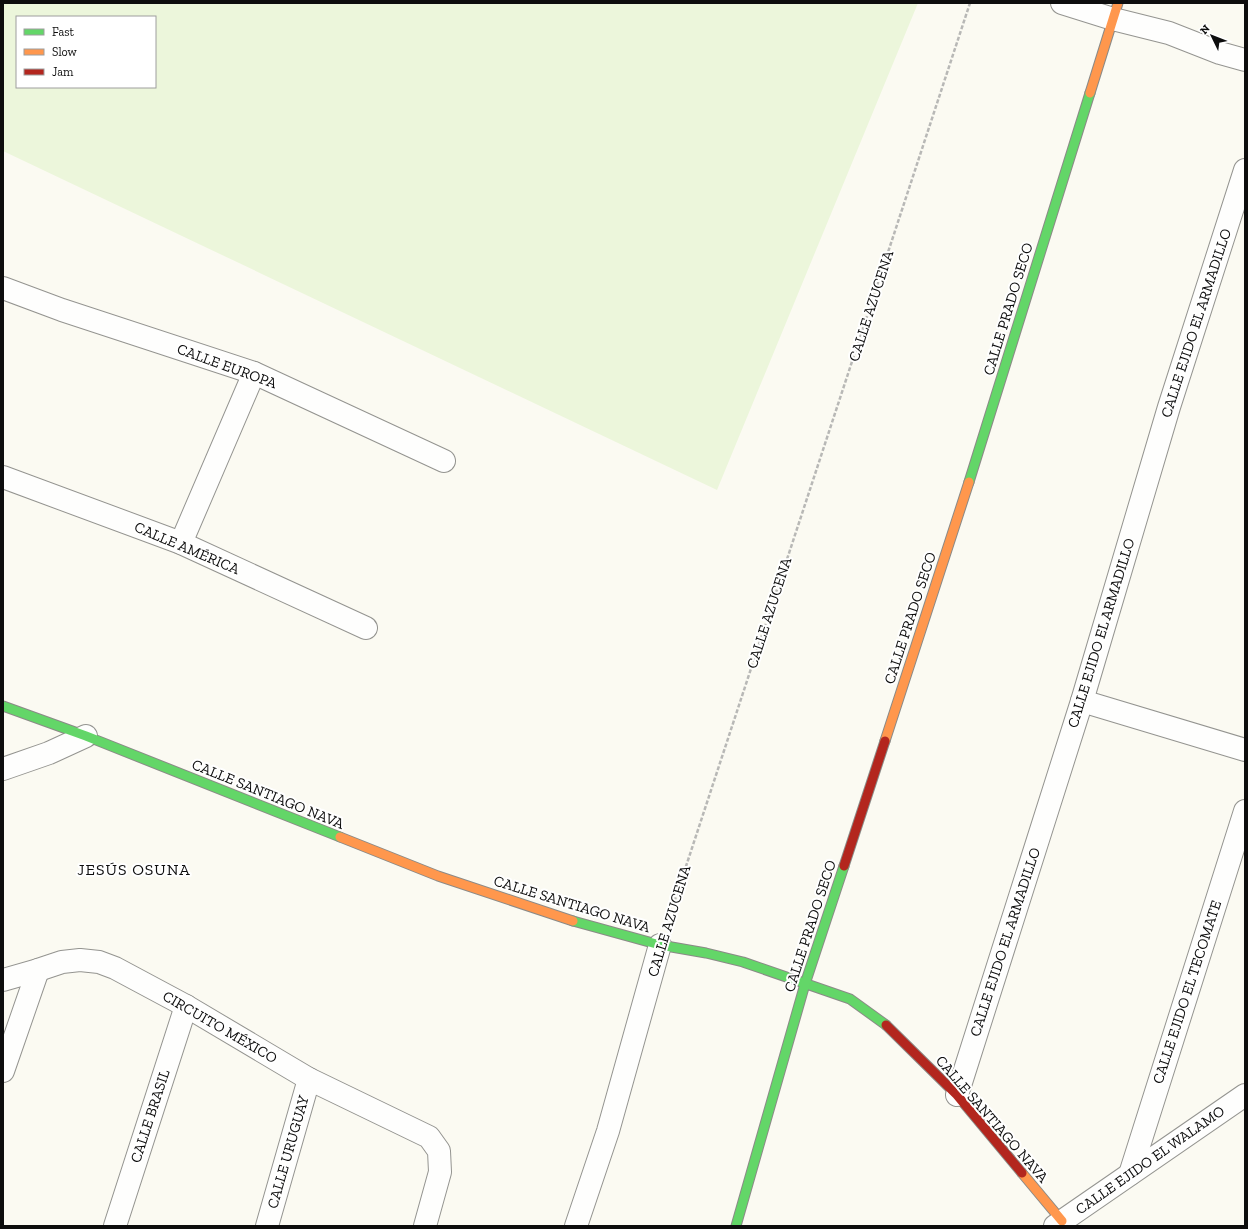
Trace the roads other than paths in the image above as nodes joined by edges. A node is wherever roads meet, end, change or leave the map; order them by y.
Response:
1 (1062, 3) edge
2 (1115, 11) edge
3 (1245, 60) edge
4 (1245, 170) edge
5 (3, 288) edge
6 (254, 374) junction
7 (444, 461) dead end
8 (3, 478) edge
9 (181, 543) junction
10 (366, 628) dead end
11 (1082, 701) junction
12 (3, 706) edge
13 (86, 736) junction
14 (1245, 750) edge
15 (3, 769) edge
16 (1245, 811) edge
17 (660, 945) junction
18 (38, 970) junction
19 (3, 980) edge
20 (805, 984) junction
21 (186, 1006) junction
22 (3, 1071) edge
23 (309, 1079) junction
24 (957, 1095) junction
25 (1245, 1095) edge
26 (1130, 1174) junction
27 (1058, 1224) edge
28 (115, 1226) edge
29 (267, 1226) edge
30 (425, 1226) edge
31 (576, 1226) edge
32 (736, 1226) edge

1 - 2 street
2 - 3 street
2 - 20 street, CALLE PRADO SECO
4 - 11 street, CALLE EJIDO EL ARMADILLO
5 - 6 street, CALLE EUROPA
6 - 7 street, CALLE EUROPA
6 - 9 street
8 - 9 street, CALLE AMÉRICA
9 - 10 street, CALLE AMÉRICA
11 - 14 street
11 - 24 street, CALLE EJIDO EL ARMADILLO
12 - 13 street, CALLE SANTIAGO NAVA
13 - 15 street
13 - 17 street, CALLE SANTIAGO NAVA
16 - 26 street, CALLE EJIDO EL TECOMATE
17 - 20 street, CALLE SANTIAGO NAVA
17 - 31 street, CALLE AZUCENA
18 - 19 street, CIRCUITO MÉXICO
18 - 21 street, CIRCUITO MÉXICO
18 - 22 street
20 - 24 street, CALLE SANTIAGO NAVA
20 - 32 street, CALLE PRADO SECO
21 - 23 street, CIRCUITO MÉXICO
21 - 28 street, CALLE BRASIL
23 - 29 street, CALLE URUGUAY
23 - 30 street, CIRCUITO MÉXICO
24 - 27 street, CALLE SANTIAGO NAVA
25 - 26 street, CALLE EJIDO EL WALAMO
26 - 27 street, CALLE EJIDO EL WALAMO

